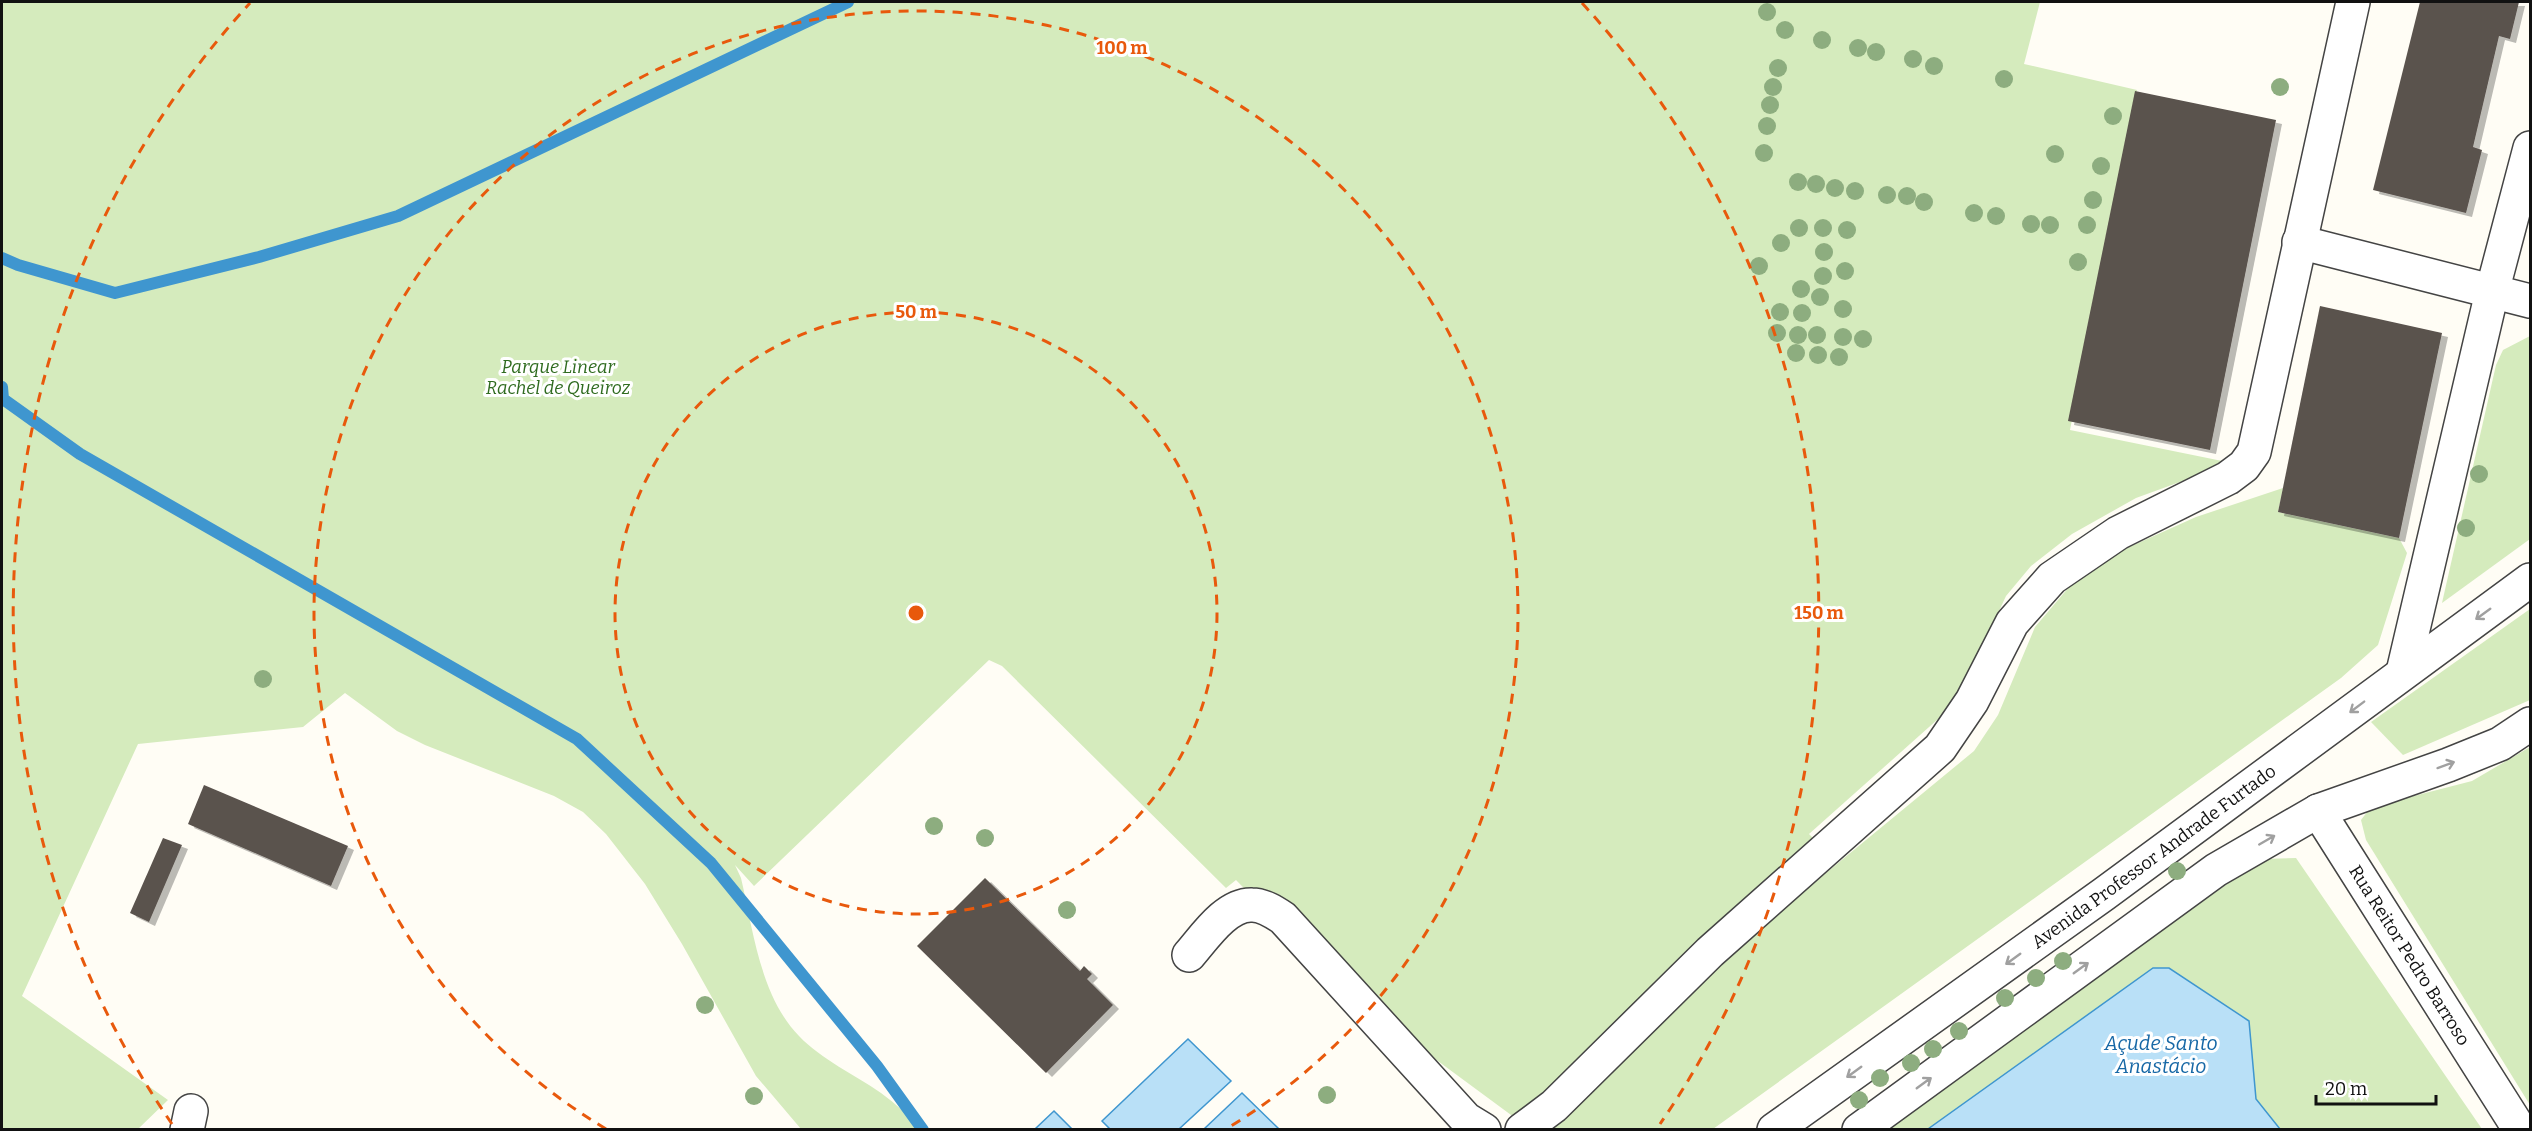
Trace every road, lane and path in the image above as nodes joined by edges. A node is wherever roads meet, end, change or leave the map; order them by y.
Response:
1 (2353, 2) edge
2 (2530, 147) edge
3 (2299, 242) junction
4 (2492, 292) junction
5 (2530, 301) edge
6 (2530, 580) edge
7 (2403, 672) junction
8 (2530, 724) edge
9 (2318, 811) junction
10 (1189, 955) dead end
11 (1484, 1130) edge
12 (1522, 1130) edge
13 (1774, 1130) edge
14 (1859, 1130) edge
15 (2520, 1130) edge

1 - 3 street
2 - 4 street
3 - 4 street
3 - 12 street
4 - 5 street
4 - 7 street
6 -> 7 street, Avenida Professor Andrade Furtado
7 -> 13 street, Avenida Professor Andrade Furtado
9 -> 8 street
14 -> 9 street
9 - 15 street, Rua Reitor Pedro Barroso
10 - 11 street

